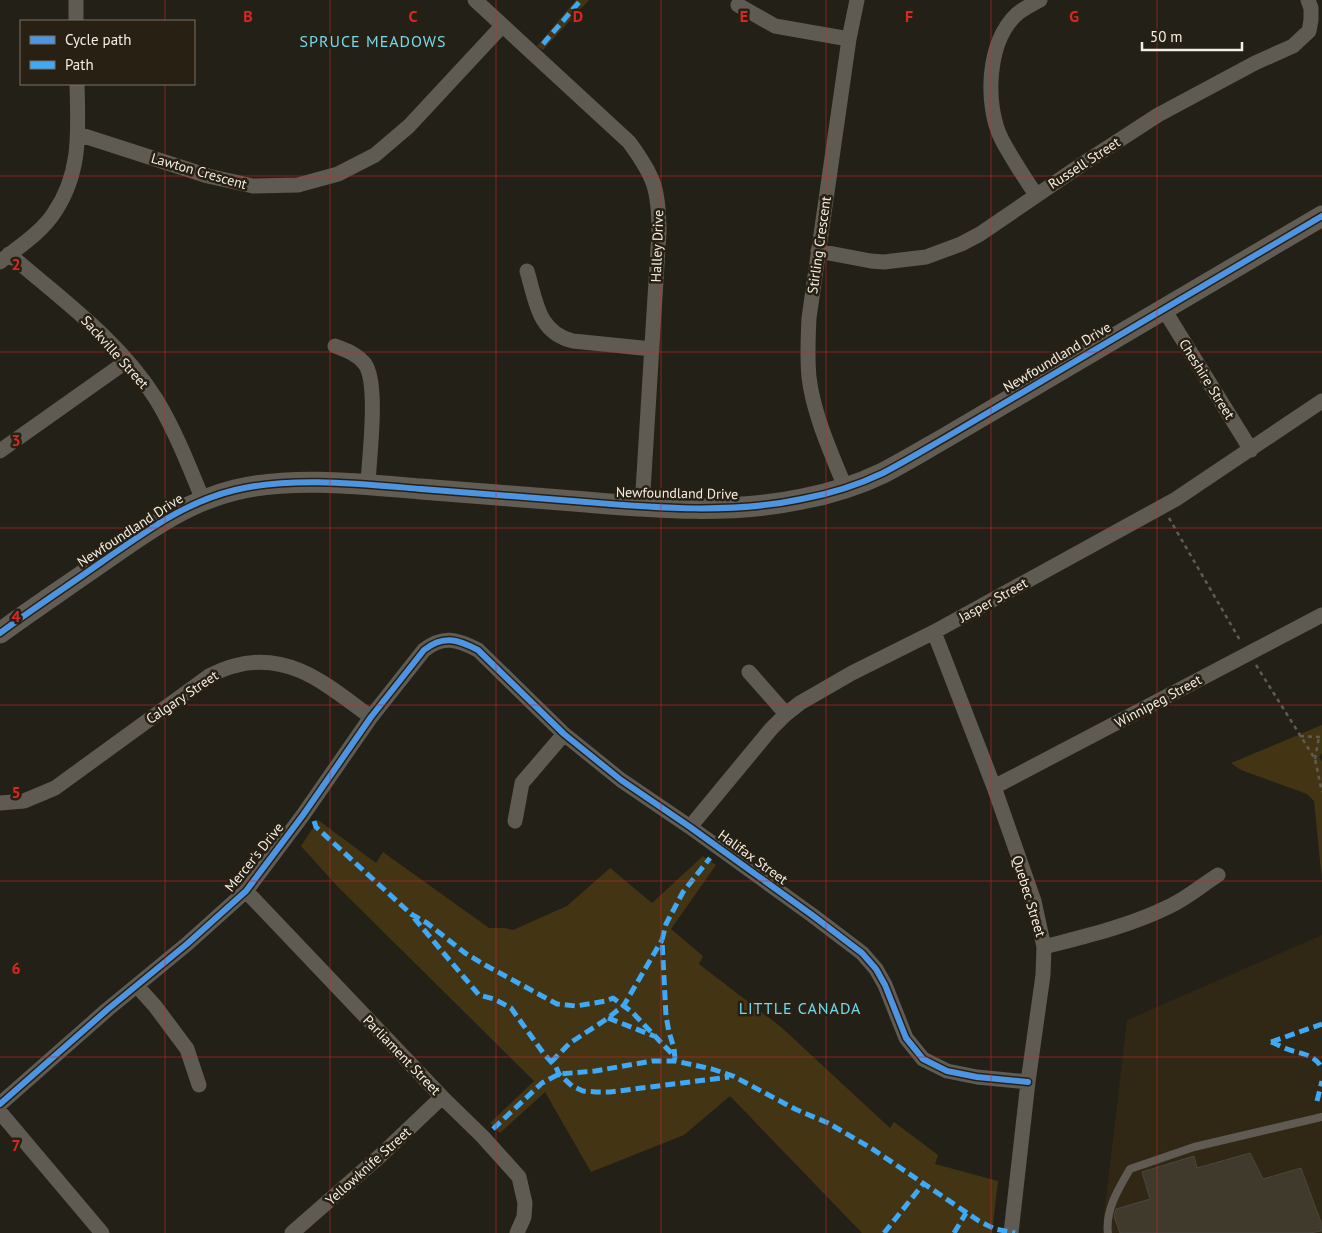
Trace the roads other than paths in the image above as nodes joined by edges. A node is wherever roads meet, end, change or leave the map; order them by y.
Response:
1 (76, 0) edge
2 (475, 0) edge
3 (857, 0) edge
4 (1040, 0) edge
5 (1308, 0) edge
6 (738, 5) dead end
7 (76, 20) edge
8 (502, 26) junction
9 (848, 39) junction
10 (77, 85) edge
11 (78, 134) junction
12 (1036, 196) junction
13 (1322, 216) edge
14 (818, 251) junction
15 (5, 258) edge
16 (528, 271) dead end
17 (1163, 308) junction
18 (335, 346) dead end
19 (652, 349) junction
20 (127, 360) junction
21 (1322, 401) edge
22 (1251, 450) junction
23 (0, 451) edge
24 (368, 484) junction
25 (845, 487) junction
26 (203, 500) junction
27 (642, 507) junction
28 (1322, 615) edge
29 (934, 632) junction
30 (0, 633) edge
31 (448, 639) joint
32 (749, 672) dead end
33 (786, 714) junction
34 (371, 717) junction
35 (564, 734) junction
36 (994, 787) junction
37 (0, 803) edge
38 (515, 821) dead end
39 (690, 827) junction
40 (1218, 875) dead end
41 (246, 891) junction
42 (1044, 947) junction
43 (137, 986) junction
44 (1028, 1082) junction
45 (198, 1085) dead end
46 (442, 1097) junction
47 (0, 1104) edge
48 (0, 1112) edge
49 (1322, 1117) edge
50 (102, 1233) edge
51 (292, 1233) edge
52 (517, 1233) edge
53 (1011, 1233) edge
54 (1108, 1233) edge

1 - 7 street
2 - 8 street, Halley Drive
3 - 9 street, Stirling Crescent
4 - 12 street
5 - 12 street, Russell Street
6 - 9 street
8 - 11 street, Lawton Crescent
8 - 19 street, Halley Drive
9 - 14 street, Stirling Crescent
10 - 11 street
11 - 15 street
12 - 14 street, Russell Street
13 - 17 street, Newfoundland Drive
14 - 25 street, Stirling Crescent
15 - 20 street, Sackville Street
16 - 19 street
17 - 22 street, Cheshire Street
17 - 25 street, Newfoundland Drive
18 - 24 street
19 - 27 street, Halley Drive
20 - 23 street
20 - 26 street, Sackville Street
21 - 22 street, Jasper Street
22 - 29 street, Jasper Street
24 - 26 street, Newfoundland Drive
24 - 27 street, Newfoundland Drive
25 - 27 street, Newfoundland Drive
26 - 30 street, Newfoundland Drive
28 - 36 street, Winnipeg Street
29 - 33 street, Jasper Street
29 - 36 street, Quebec Street
31 - 34 street, Mercer's Drive
31 - 35 street, Halifax Street
32 - 33 street
33 - 39 street, Jasper Street
34 - 37 street, Calgary Street
34 - 41 street, Mercer's Drive
35 - 38 street
35 - 39 street, Halifax Street
36 - 42 street, Quebec Street
39 - 44 street, Halifax Street
40 - 42 street
41 - 43 street, Mercer's Drive
41 - 46 street, Parliament Street
42 - 44 street, Quebec Street
43 - 45 street
43 - 47 street, Mercer's Drive
44 - 53 street, Quebec Street
46 - 51 street, Yellowknife Street
46 - 52 street, Parliament Street
48 - 50 street
49 - 54 lane

